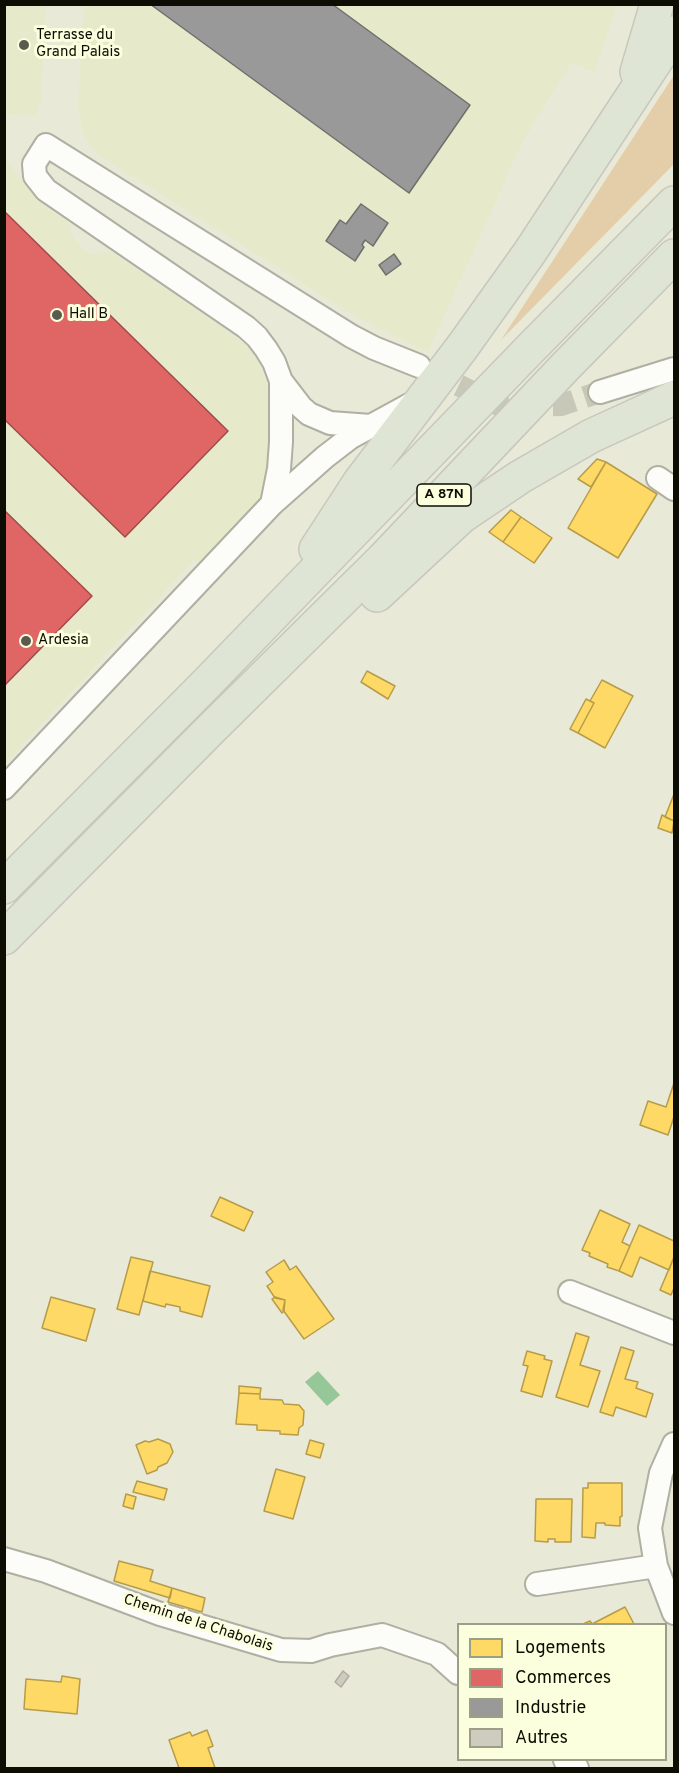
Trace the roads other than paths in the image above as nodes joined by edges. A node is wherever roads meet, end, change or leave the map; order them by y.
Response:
1 (657, 4) edge
2 (675, 33) edge
3 (627, 106) junction
4 (675, 203) edge
5 (675, 256) edge
6 (675, 369) edge
7 (281, 381) junction
8 (422, 382) junction
9 (600, 392) tunnel mouth
10 (675, 398) edge
11 (370, 426) junction
12 (272, 504) junction
13 (274, 614) junction
14 (210, 730) junction
15 (4, 788) edge
16 (4, 887) edge
17 (4, 938) edge
18 (570, 1292) dead end
19 (675, 1333) edge
20 (675, 1444) edge
21 (4, 1559) edge
22 (656, 1566) junction
23 (537, 1584) dead end
24 (675, 1612) edge
25 (457, 1671) edge

1 - 3 highway
2 - 3 highway
3 - 8 highway
4 - 13 highway, A 87N
5 - 14 highway, A 87N
6 - 9 street
7 - 8 street
7 - 11 street
7 - 12 street
8 - 11 street
8 - 13 highway
10 - 14 highway
11 - 12 street
12 - 15 street
13 - 16 highway, A 87N
14 - 17 highway, A 87N
18 - 19 street
20 - 22 street
21 - 25 street, Chemin de la Chabolais
22 - 23 street
22 - 24 street

